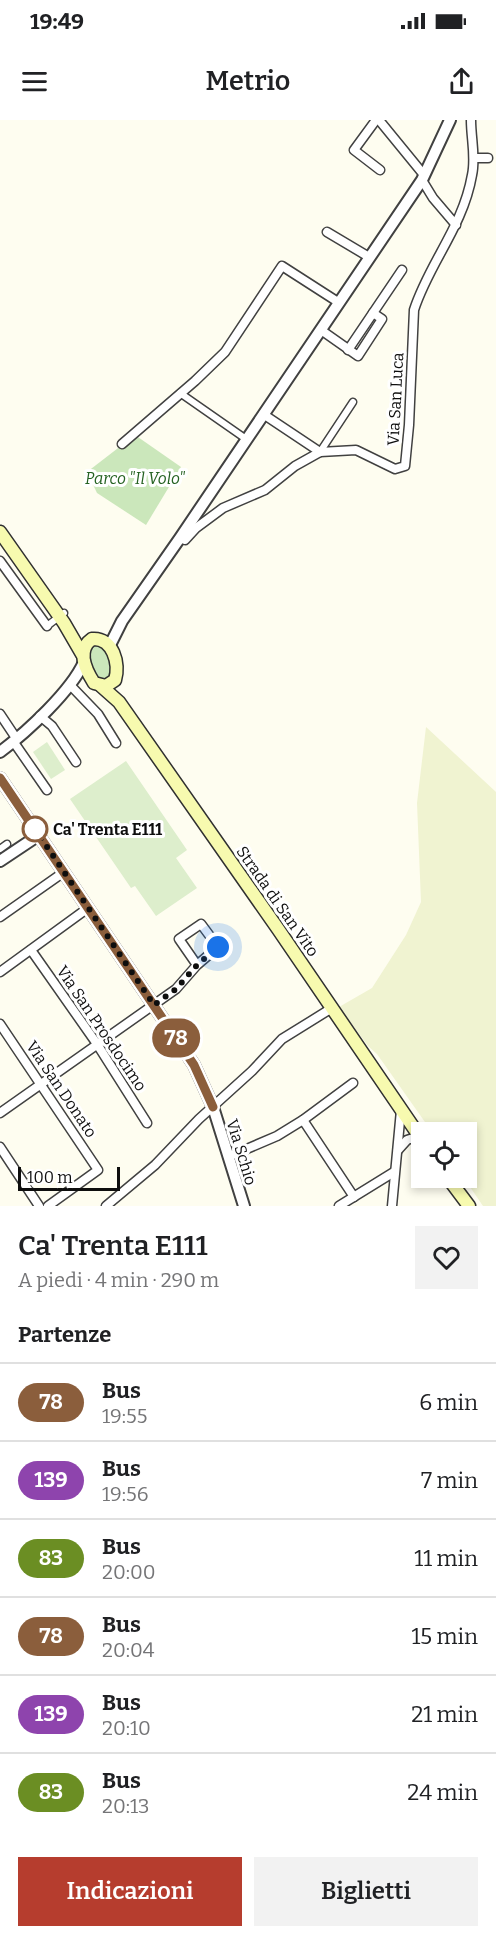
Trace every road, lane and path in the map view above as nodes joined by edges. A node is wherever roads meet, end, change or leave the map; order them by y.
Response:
1 (377, 120) edge
2 (450, 120) edge
3 (471, 120) edge
4 (474, 158) junction
5 (488, 158) dead end
6 (380, 170) dead end
7 (423, 178) junction
8 (456, 225) junction
9 (327, 232) dead end
10 (369, 257) junction
11 (402, 270) dead end
12 (338, 302) junction
13 (321, 330) junction
14 (180, 393) junction
15 (353, 402) dead end
16 (263, 414) junction
17 (246, 439) junction
18 (122, 444) dead end
19 (320, 452) junction
20 (0, 532) edge
21 (180, 538) junction
22 (0, 561) edge
23 (63, 617) junction
24 (122, 621) junction
25 (47, 626) joint
26 (95, 639) junction
27 (110, 645) junction
28 (83, 658) junction
29 (115, 680) junction
30 (97, 684) junction
31 (67, 690) junction
32 (119, 702) junction
33 (0, 714) edge
34 (40, 716) junction
35 (15, 739) junction
36 (116, 743) dead end
37 (0, 752) edge
38 (76, 762) dead end
39 (0, 778) edge
40 (47, 790) dead end
41 (39, 835) junction
42 (7, 844) dead end
43 (0, 849) edge
44 (0, 861) edge
45 (64, 872) junction
46 (88, 908) junction
47 (0, 916) edge
48 (31, 950) junction
49 (197, 965) junction
50 (0, 972) edge
51 (154, 1005) junction
52 (332, 1008) junction
53 (0, 1024) edge
54 (97, 1044) junction
55 (353, 1083) dead end
56 (41, 1084) junction
57 (213, 1107) junction
58 (401, 1110) junction
59 (0, 1113) edge
60 (303, 1120) junction
61 (147, 1123) dead end
62 (411, 1125) edge
63 (411, 1136) edge
64 (398, 1137) junction
65 (411, 1138) edge
66 (0, 1147) edge
67 (397, 1153) junction
68 (228, 1157) junction
69 (394, 1172) junction
70 (456, 1188) edge
71 (354, 1197) junction
72 (39, 1206) edge
73 (48, 1206) edge
74 (106, 1206) edge
75 (243, 1206) edge
76 (339, 1206) edge
77 (392, 1206) edge
78 (469, 1206) edge

1 - 6 street
1 - 7 street
2 - 7 street
3 - 4 street, Via San Luca
4 - 5 street
4 - 8 street, Via San Luca
7 - 8 street
7 - 10 street
8 - 19 street, Via San Luca
9 - 10 street
10 - 12 street
11 - 13 street
12 - 13 street
12 - 14 street
13 - 16 street
14 - 17 street
14 - 18 street
15 - 19 street
16 - 17 street
16 - 19 street
17 - 21 street
19 - 21 street, Via San Luca
20 - 23 main road
21 - 24 street
22 - 25 street
23 - 25 street
23 - 26 main road
23 - 28 main road
24 - 26 street
24 - 27 street
26 - 27 main road
26 - 28 main road
27 - 29 main road
28 - 30 main road
28 - 31 street
29 - 30 main road
29 - 32 main road
30 - 31 street
30 - 32 main road, Strada di San Vito
31 - 34 street
31 - 36 street
32 - 52 main road, Strada di San Vito
33 - 35 street
34 - 35 street
34 - 38 street
35 - 37 street
35 - 40 street
39 - 41 street, Via Schio
41 - 44 street
41 - 45 street, Via Schio
42 - 43 street
45 - 46 street, Via Schio
45 - 47 street
46 - 48 street
46 - 51 street, Via Schio
48 - 50 street
48 - 54 street, Via San Prosdocimo
49 - 49 street
49 - 51 street
51 - 54 street
51 - 57 street, Via Schio
52 - 57 street
52 - 58 main road, Strada di San Vito
53 - 56 street, Via San Donato
54 - 56 street
54 - 61 street, Via San Prosdocimo
55 - 60 street
56 - 59 street
56 - 73 street, Via San Donato
57 - 68 street, Via Schio
57 - 74 street
58 - 62 main road, Strada di San Vito
58 - 64 street
60 - 68 street
60 - 71 street
63 - 64 street
64 - 67 street
65 - 67 street
66 - 72 street
67 - 69 street
68 - 75 street, Via Schio
69 - 71 street
69 - 77 street
70 - 78 main road
71 - 76 street

